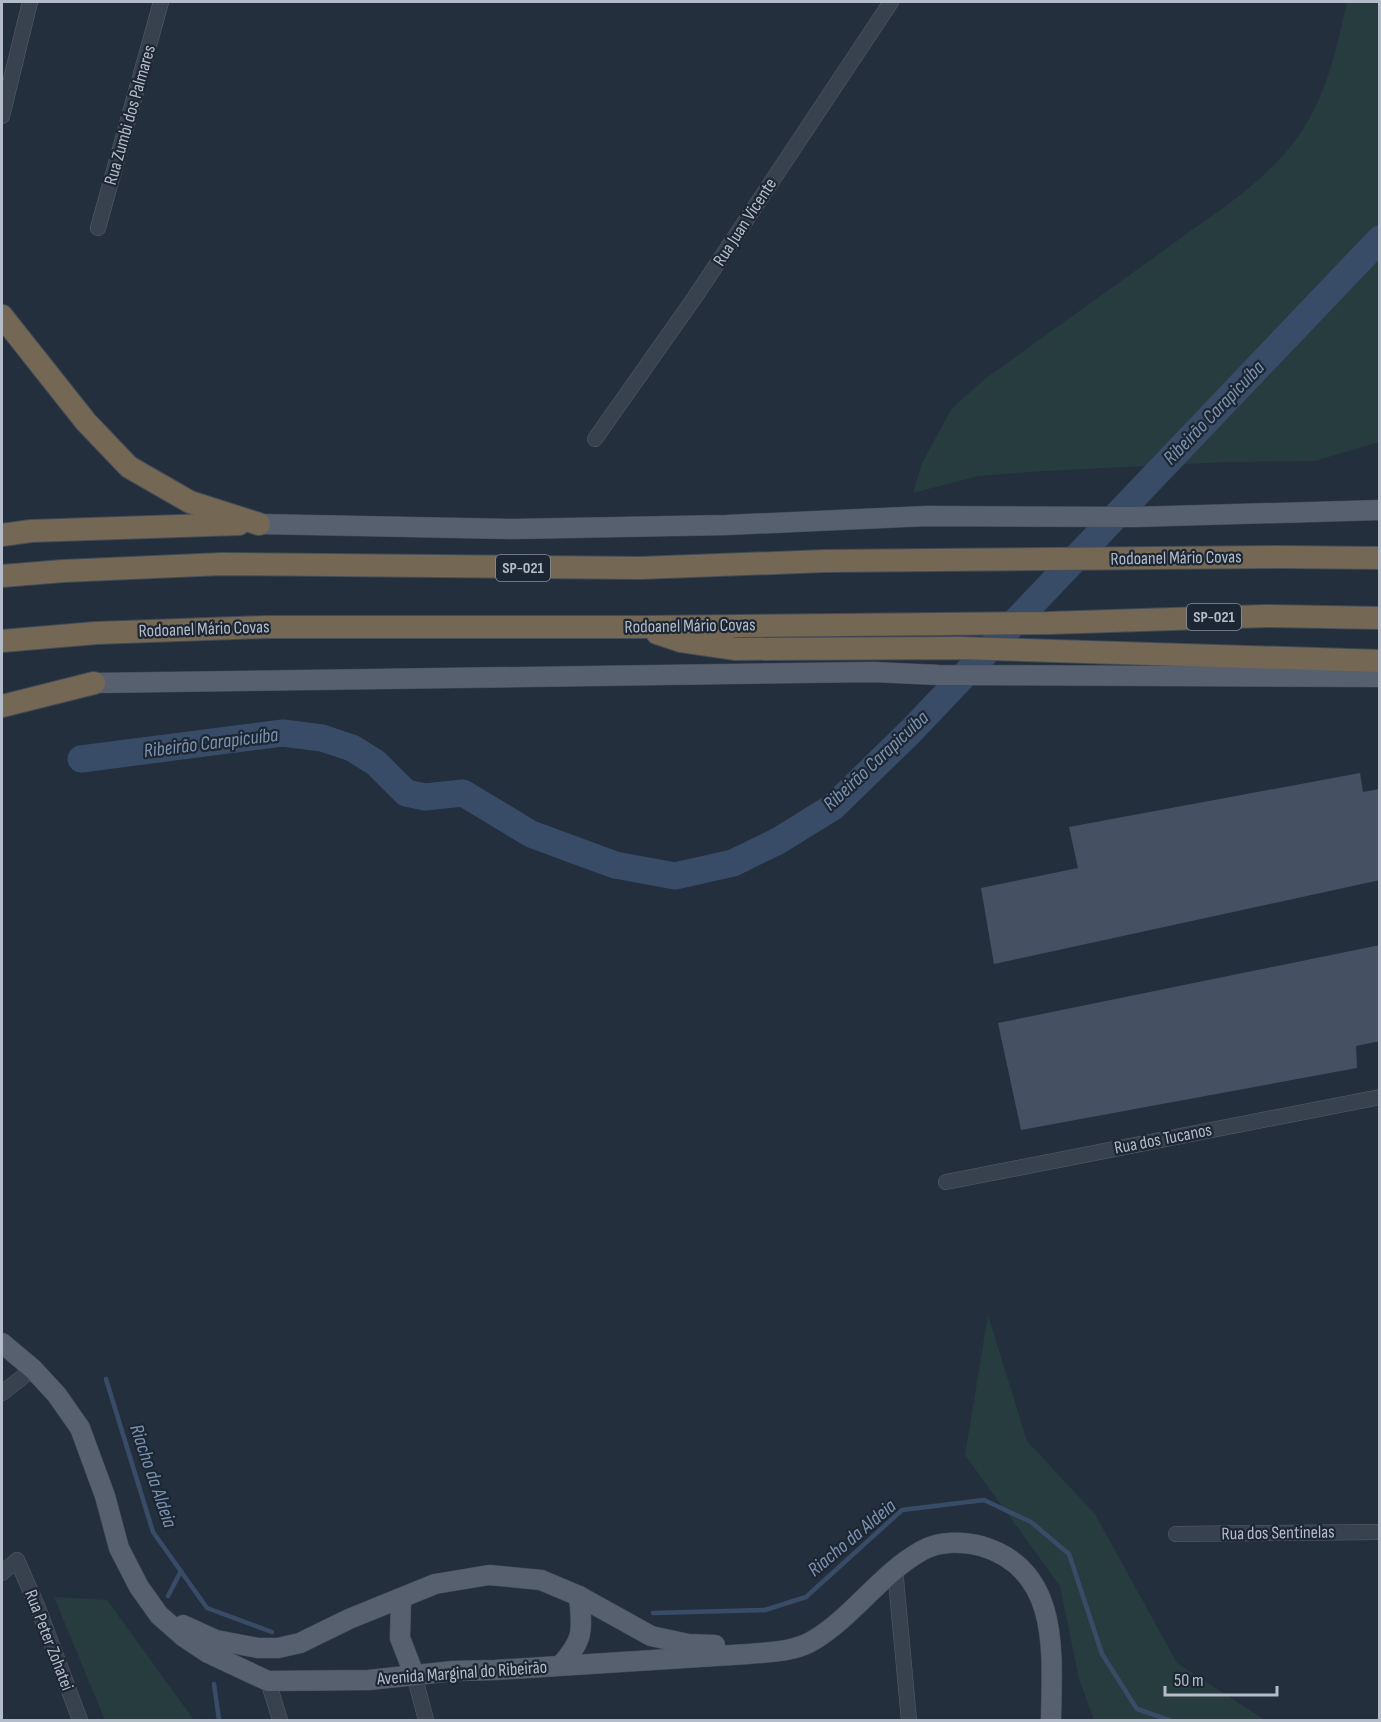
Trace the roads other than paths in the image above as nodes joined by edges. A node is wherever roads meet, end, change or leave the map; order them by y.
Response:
1 (30, 2) edge
2 (161, 2) edge
3 (891, 2) edge
4 (2, 116) edge
5 (98, 228) dead end
6 (2, 316) edge
7 (595, 439) dead end
8 (1380, 510) edge
9 (259, 524) junction
10 (2, 535) edge
11 (1380, 558) edge
12 (2, 576) edge
13 (1380, 618) edge
14 (642, 627) junction
15 (2, 641) edge
16 (1380, 661) edge
17 (1380, 677) edge
18 (94, 683) junction
19 (2, 694) edge
20 (2, 706) edge
21 (1380, 1097) edge
22 (946, 1182) dead end
23 (2, 1343) edge
24 (33, 1369) junction
25 (2, 1393) edge
26 (1380, 1532) edge
27 (1176, 1534) dead end
28 (895, 1569) junction
29 (2, 1573) edge
30 (579, 1596) junction
31 (400, 1598) junction
32 (159, 1615) junction
33 (785, 1650) junction
34 (561, 1665) junction
35 (1051, 1668) junction
36 (414, 1674) junction
37 (268, 1681) junction
38 (80, 1720) edge
39 (280, 1720) edge
40 (426, 1720) edge
41 (909, 1720) edge
42 (1050, 1720) edge
43 (1064, 1720) edge

1 - 4 street
2 - 5 street, Rua Zumbi dos Palmares
3 - 7 street, Rua Juan Vicente
6 - 9 highway
8 - 9 main road
9 - 10 highway
11 - 12 highway, Rodoanel Mário Covas / SP-021
13 - 14 highway, Rodoanel Mário Covas / SP-021
14 - 15 highway, Rodoanel Mário Covas / SP-021
14 - 16 highway
17 - 18 main road
18 - 19 highway
18 - 20 highway
21 - 22 street, Rua dos Tucanos
23 - 24 main road, Avenida Marginal do Ribeirão
24 - 25 street
24 - 32 main road, Avenida Marginal do Ribeirão
26 - 27 street, Rua dos Sentinelas
28 - 33 main road, Avenida Marginal do Ribeirão
28 - 35 main road, Avenida Marginal do Ribeirão
28 - 41 street
29 - 38 street, Rua Peter Zohatei
30 - 31 main road, Avenida Marginal do Ribeirão
30 - 33 main road, Avenida Marginal do Ribeirão
30 - 34 main road
31 - 32 main road, Avenida Marginal do Ribeirão
31 - 36 main road
32 - 37 main road, Avenida Marginal do Ribeirão
33 - 34 main road, Avenida Marginal do Ribeirão
34 - 36 main road, Avenida Marginal do Ribeirão
35 - 42 main road, Avenida Marginal do Ribeirão
35 - 43 main road, Avenida Marginal do Ribeirão
36 - 37 main road, Avenida Marginal do Ribeirão
36 - 40 street
37 - 39 street

